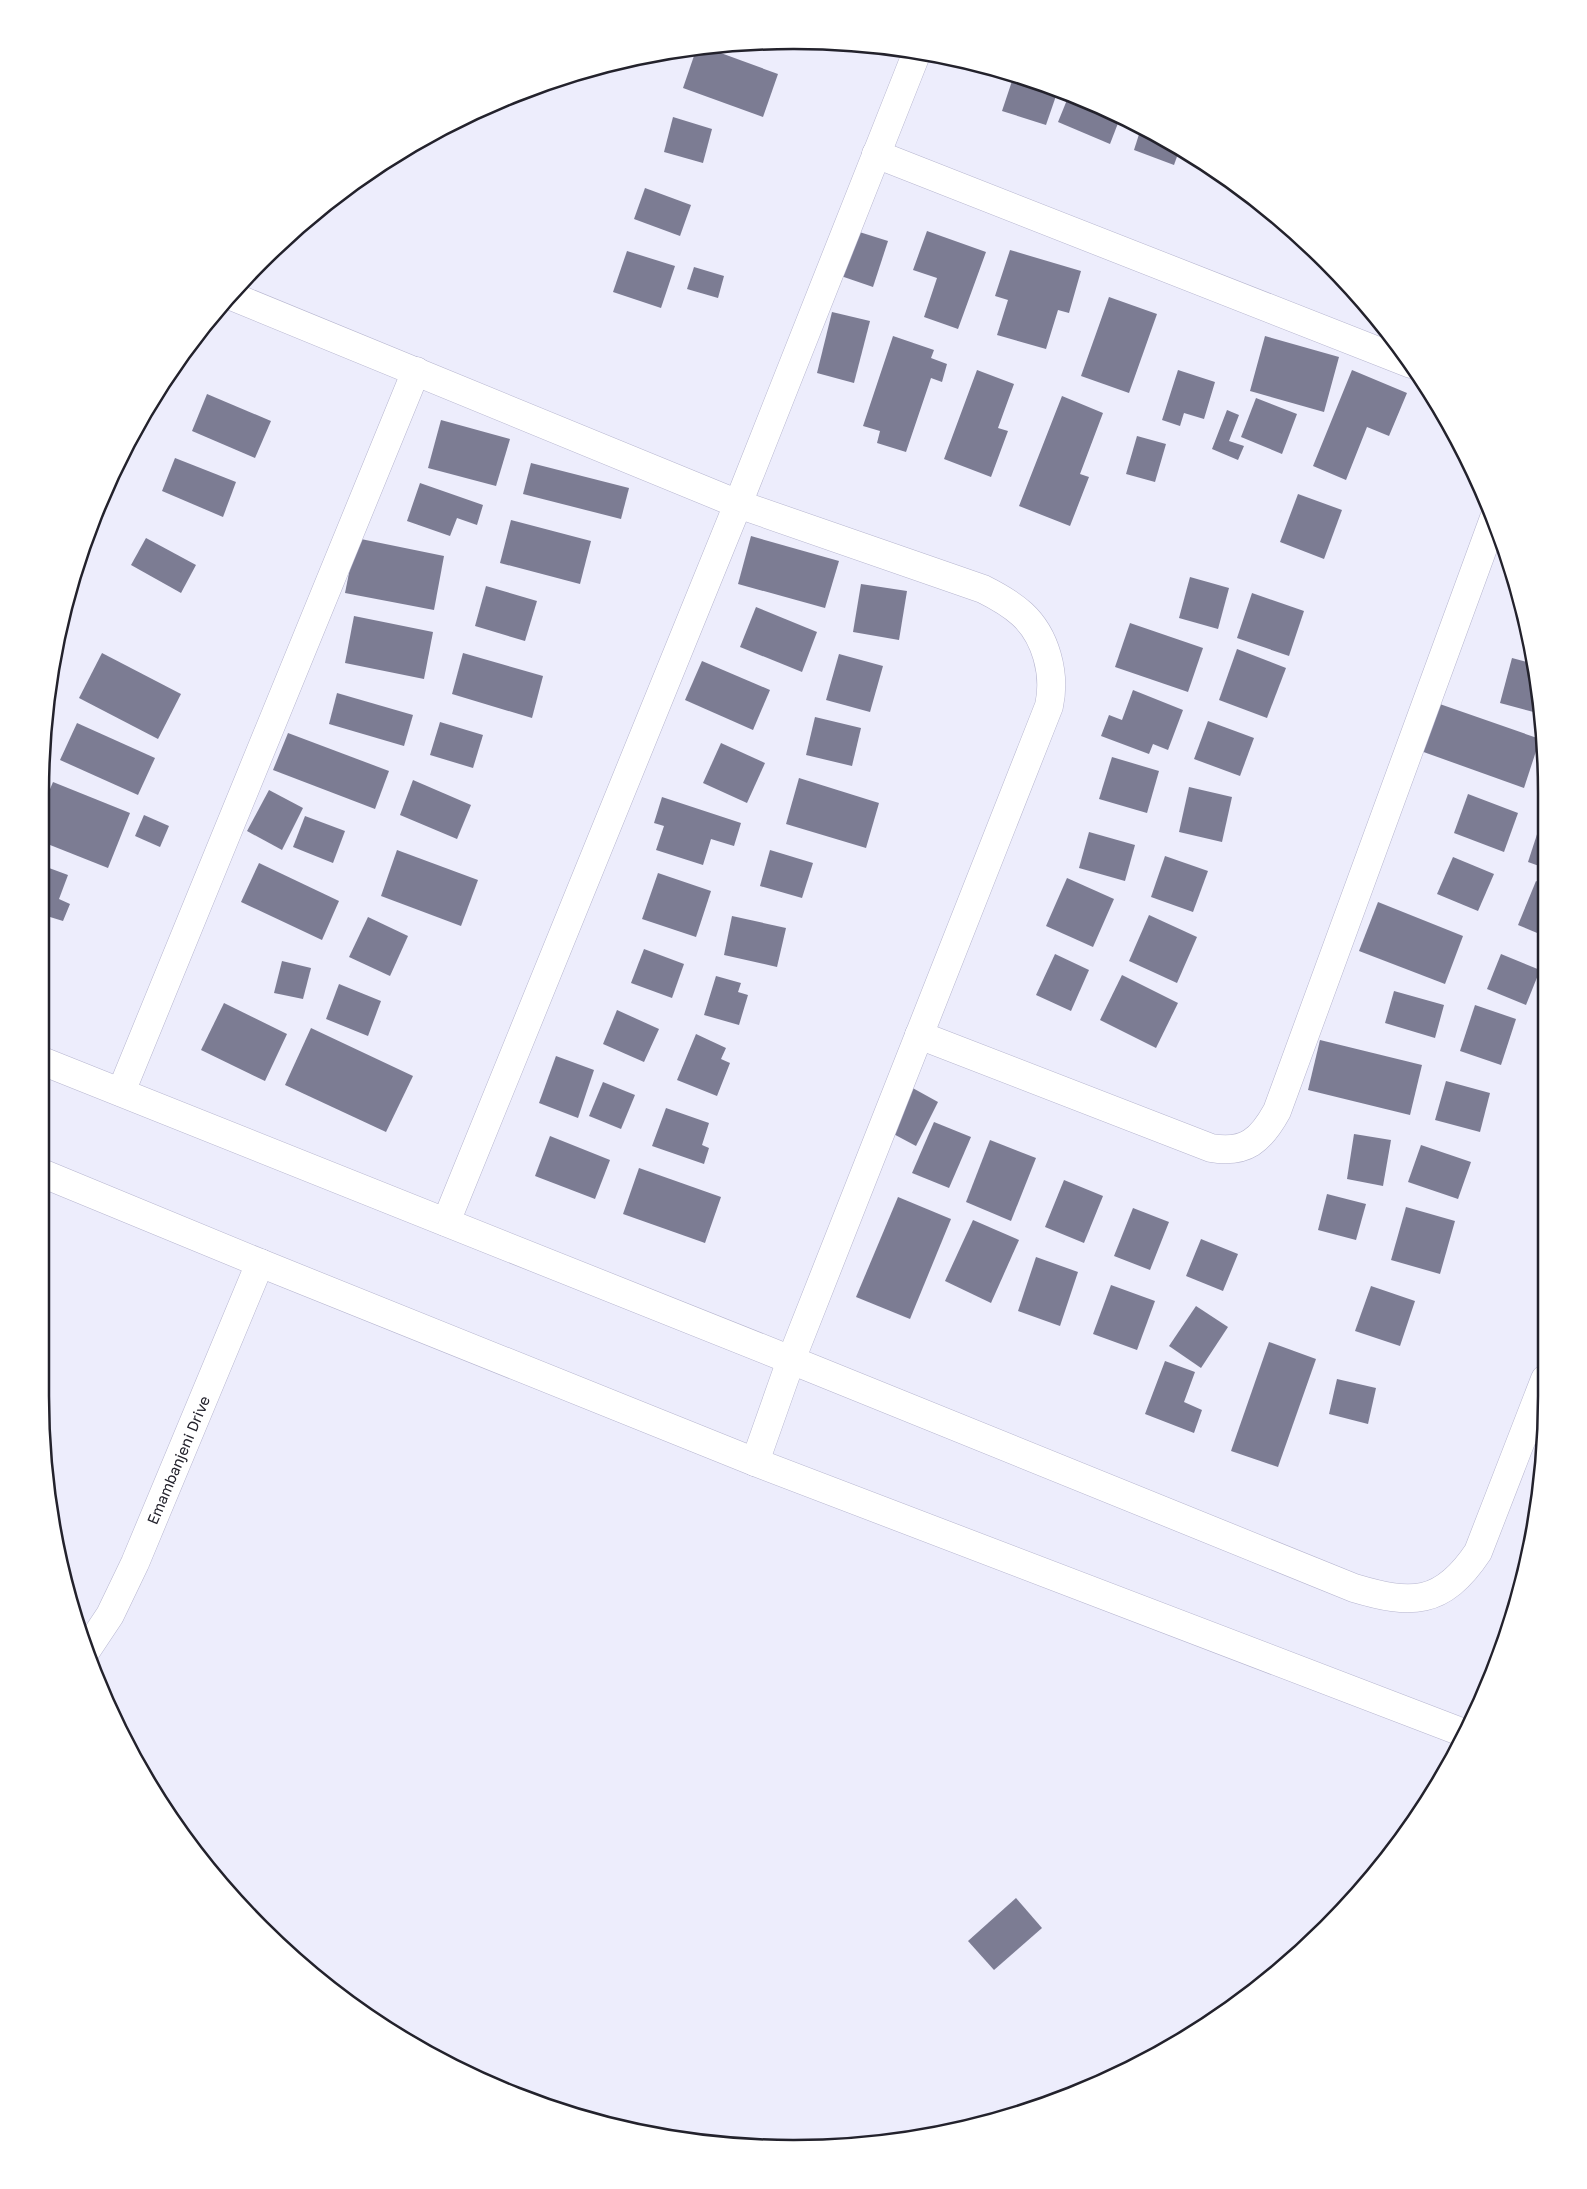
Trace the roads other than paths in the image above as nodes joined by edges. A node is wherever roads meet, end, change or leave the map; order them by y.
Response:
1 (914, 59) edge
2 (876, 154) junction
3 (237, 298) edge
4 (1398, 359) edge
5 (416, 371) junction
6 (738, 504) junction
7 (1490, 529) edge
8 (919, 1035) junction
9 (49, 1064) edge
10 (121, 1092) junction
11 (49, 1176) edge
12 (446, 1222) junction
13 (260, 1263) junction
14 (791, 1360) junction
15 (1538, 1396) edge
16 (755, 1462) junction
17 (91, 1643) edge
18 (1458, 1731) edge

1 - 2 street
2 - 4 street
2 - 6 street
3 - 5 street
5 - 6 street
5 - 10 street
6 - 8 street
6 - 12 street
7 - 8 street
8 - 14 street
9 - 10 street
10 - 12 street
11 - 13 street
12 - 14 street
13 - 16 street
13 - 17 street, Emambanjeni Drive
14 - 15 street
14 - 16 street
16 - 18 street

